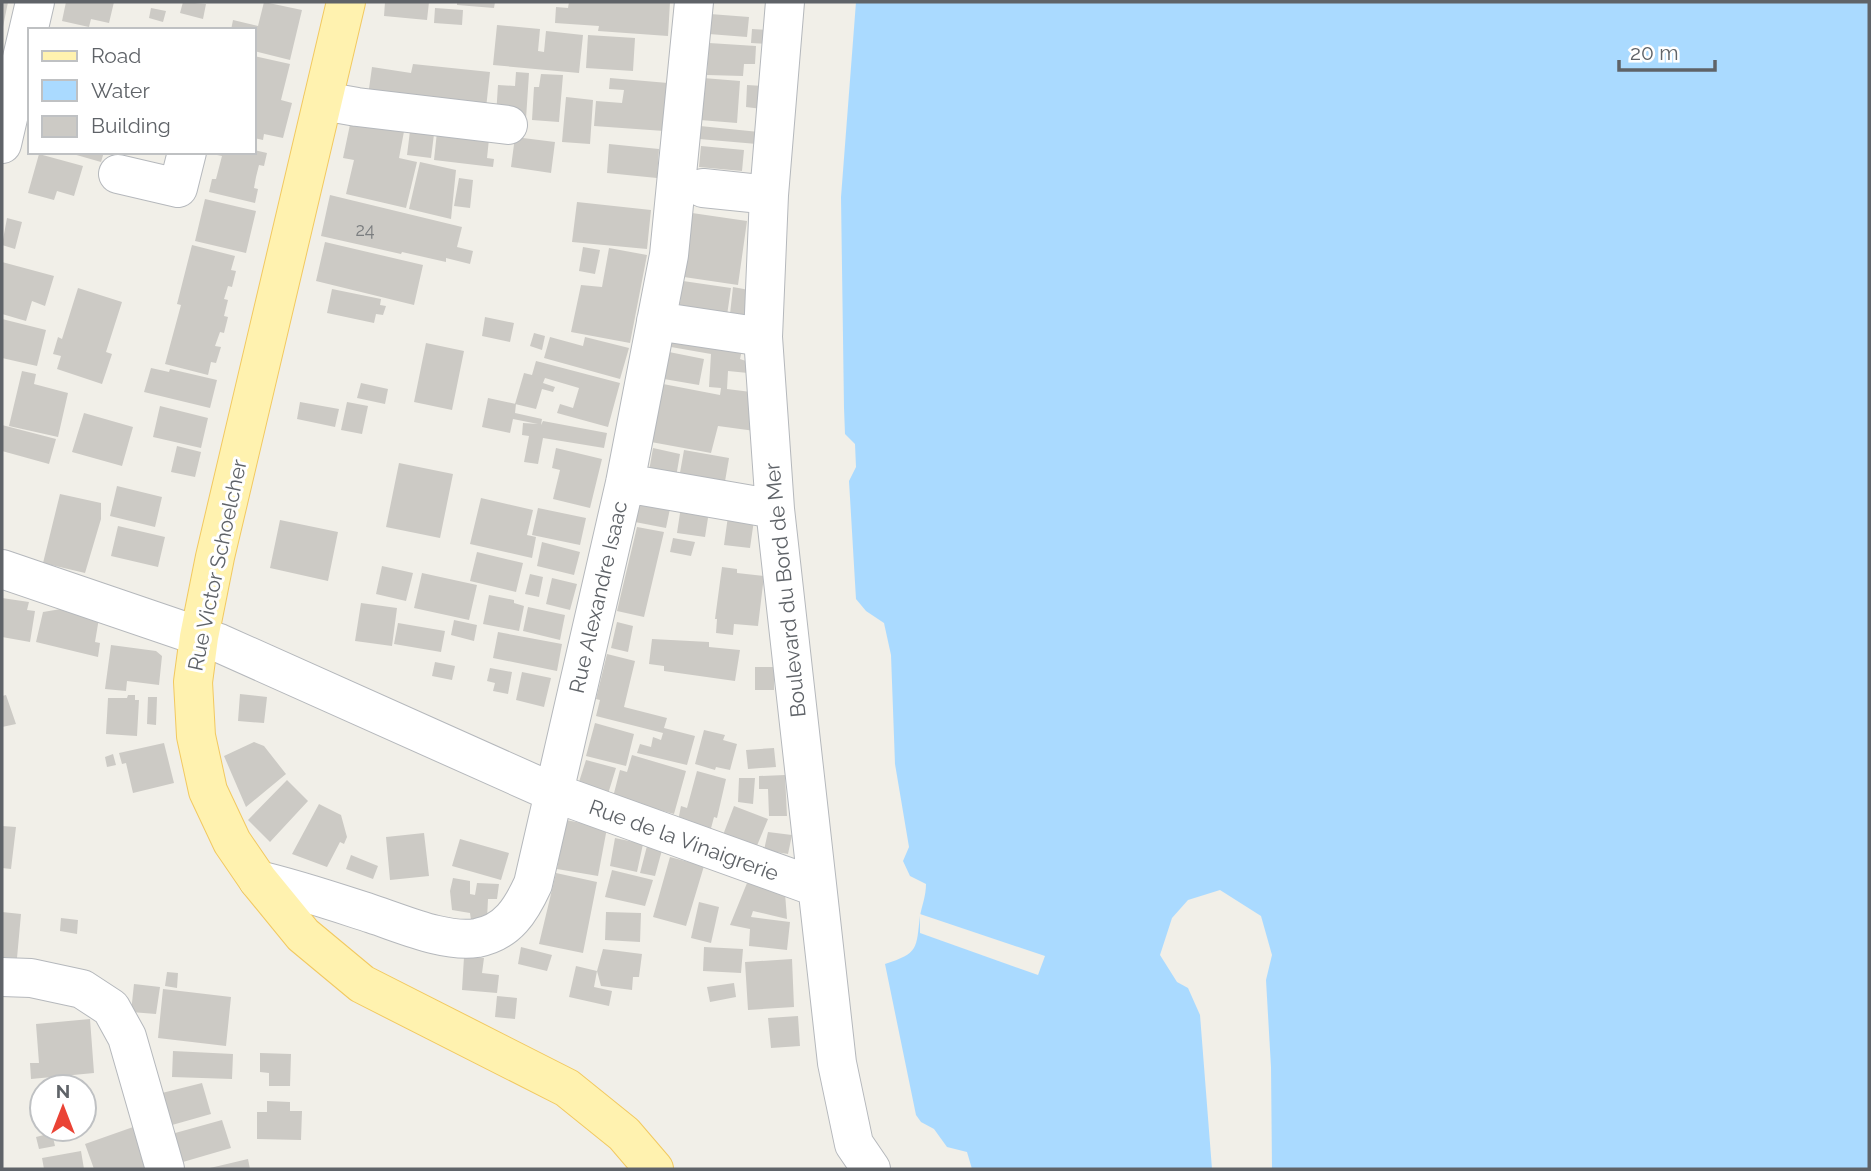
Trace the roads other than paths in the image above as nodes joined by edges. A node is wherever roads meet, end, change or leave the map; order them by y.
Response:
1 (36, 2) edge
2 (346, 2) edge
3 (694, 2) edge
4 (785, 2) edge
5 (30, 28) edge
6 (28, 35) edge
7 (323, 101) junction
8 (508, 125) dead end
9 (2, 144) edge
10 (186, 154) edge
11 (118, 174) dead end
12 (703, 188) dead end
13 (769, 195) junction
14 (656, 321) junction
15 (763, 337) junction
16 (625, 483) junction
17 (775, 509) junction
18 (2, 569) edge
19 (199, 636) junction
20 (552, 792) junction
21 (258, 880) junction
22 (816, 887) junction
23 (2, 977) edge
24 (166, 1169) edge
25 (654, 1169) edge
26 (871, 1169) edge

1 - 5 street
2 - 7 main road, Rue Victor Schoelcher
3 - 14 street, Rue Alexandre Isaac
4 - 13 street, Boulevard du Bord de Mer
6 - 9 street
7 - 8 street
7 - 19 main road, Rue Victor Schoelcher
10 - 11 street
12 - 13 street
13 - 15 street, Boulevard du Bord de Mer
14 - 15 street
14 - 16 street, Rue Alexandre Isaac
15 - 17 street, Boulevard du Bord de Mer
16 - 17 street
16 - 20 street, Rue Alexandre Isaac
17 - 22 street, Boulevard du Bord de Mer
18 - 19 street, Rue de la Vinaigrerie
19 - 20 street, Rue de la Vinaigrerie
19 - 21 main road, Rue Victor Schoelcher
20 - 21 street, Rue Alexandre Isaac
20 - 22 street, Rue de la Vinaigrerie
21 - 25 main road, Rue Victor Schoelcher
22 - 26 street, Boulevard du Bord de Mer
23 - 24 street

